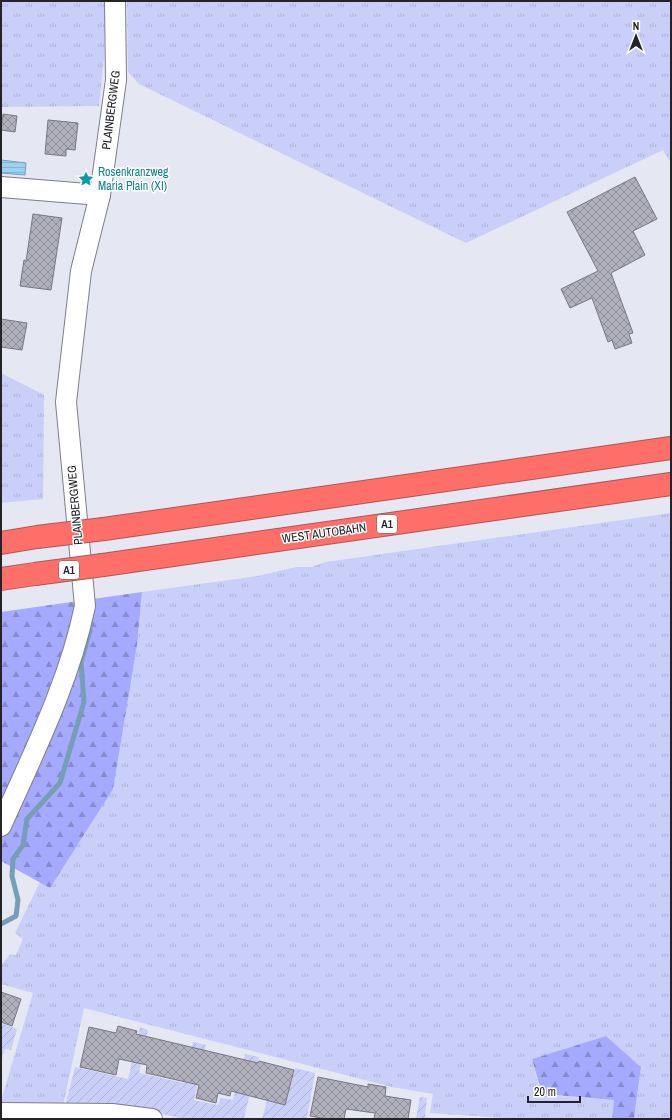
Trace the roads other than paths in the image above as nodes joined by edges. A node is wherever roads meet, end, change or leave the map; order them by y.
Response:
1 (115, 1) edge
2 (1, 187) edge
3 (100, 194) junction
4 (671, 448) edge
5 (671, 484) edge
6 (1, 542) edge
7 (1, 579) edge
8 (1, 826) edge
9 (1, 1113) edge
10 (152, 1119) edge

1 - 3 street, PLAINBERGWEG
2 - 3 street
3 - 8 street, PLAINBERGWEG
4 - 6 highway, bridge
5 - 7 highway, WEST AUTOBAHN / A1, bridge
9 - 10 street

